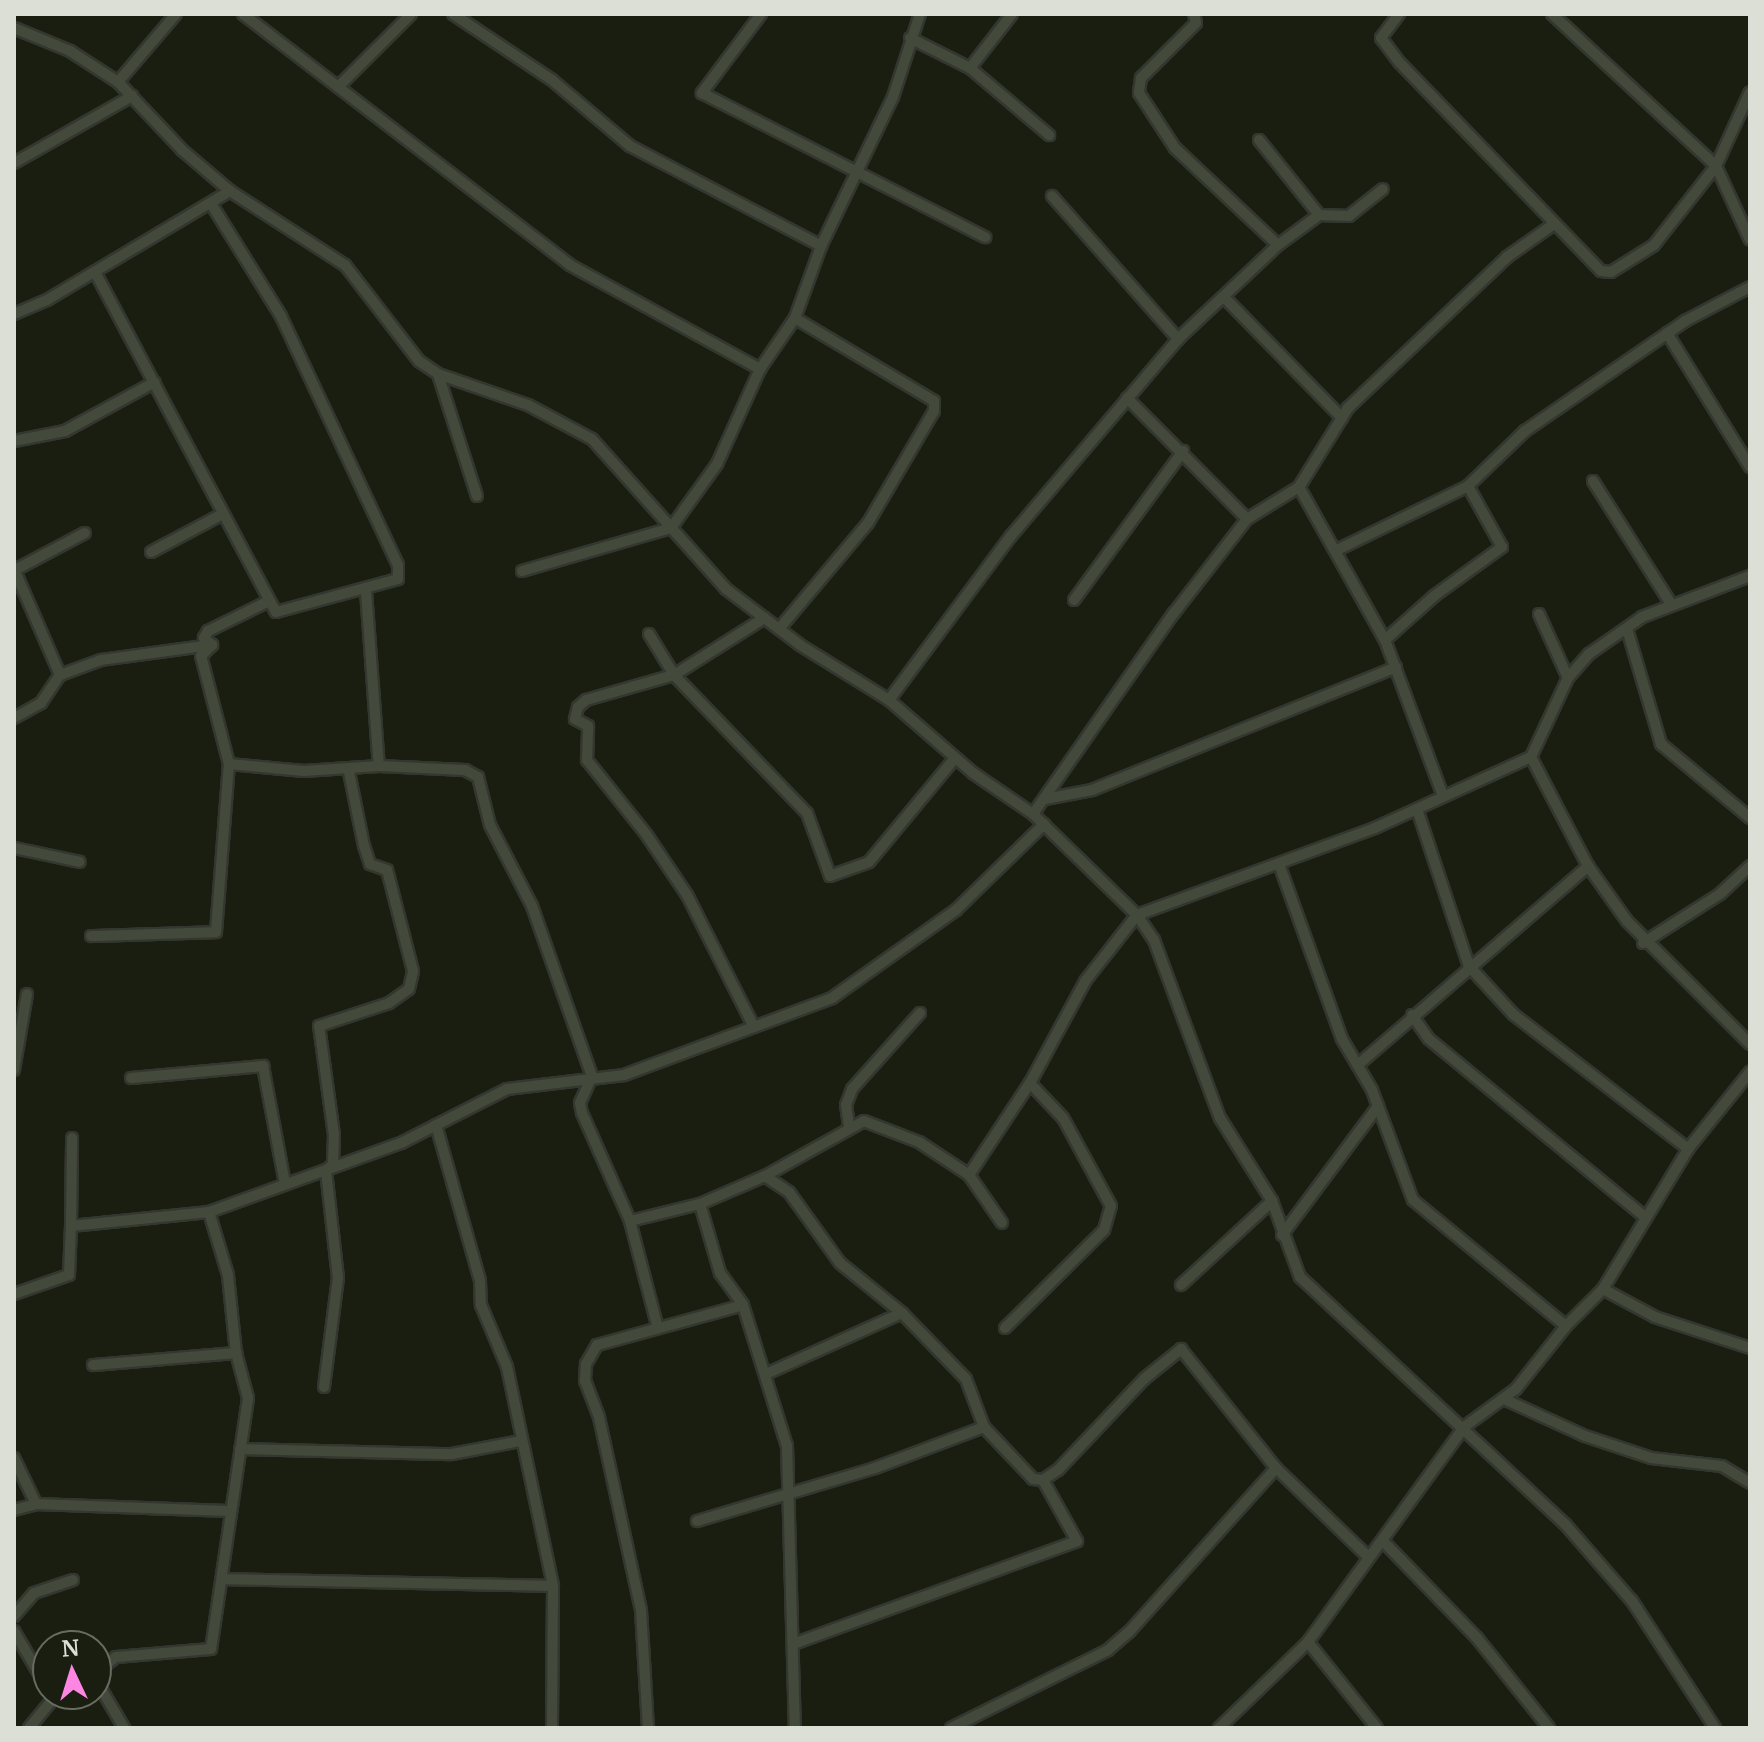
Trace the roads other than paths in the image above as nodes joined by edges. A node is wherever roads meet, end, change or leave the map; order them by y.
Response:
1 (176, 14) edge
2 (243, 14) edge
3 (411, 14) edge
4 (453, 14) edge
5 (761, 14) edge
6 (920, 14) edge
7 (1012, 14) edge
8 (1194, 14) edge
9 (1399, 14) edge
10 (1552, 14) edge
11 (14, 28) edge
12 (910, 38) junction
13 (970, 68) junction
14 (118, 82) junction
15 (338, 87) junction
16 (1750, 92) edge
17 (132, 96) junction
18 (1049, 135) dead end
19 (1259, 140) dead end
20 (14, 163) edge
21 (1716, 166) junction
22 (856, 169) junction
23 (1383, 189) dead end
24 (230, 191) junction
25 (1052, 196) dead end
26 (212, 205) junction
27 (1319, 215) junction
28 (1554, 224) junction
29 (985, 237) dead end
30 (1750, 240) edge
31 (1278, 245) junction
32 (821, 246) junction
33 (95, 272) junction
34 (1750, 287) edge
35 (1224, 297) junction
36 (14, 314) edge
37 (795, 318) junction
38 (1667, 333) junction
39 (1178, 339) junction
40 (760, 369) junction
41 (438, 374) junction
42 (155, 382) junction
43 (1127, 398) junction
44 (1342, 418) junction
45 (14, 441) edge
46 (1183, 451) junction
47 (1750, 467) edge
48 (1593, 481) dead end
49 (1468, 486) junction
50 (1299, 487) junction
51 (477, 496) dead end
52 (221, 515) junction
53 (1247, 519) junction
54 (671, 528) junction
55 (85, 533) dead end
56 (1337, 550) junction
57 (151, 552) dead end
58 (15, 569) edge
59 (522, 571) dead end
60 (1750, 576) edge
61 (366, 591) junction
62 (1074, 600) dead end
63 (269, 601) junction
64 (1671, 604) junction
65 (1539, 614) dead end
66 (764, 618) junction
67 (779, 629) junction
68 (1627, 629) junction
69 (649, 634) dead end
70 (1385, 640) junction
71 (212, 645) junction
72 (1396, 667) junction
73 (60, 675) junction
74 (674, 675) junction
75 (1568, 678) junction
76 (889, 700) junction
77 (14, 718) edge
78 (1531, 757) junction
79 (955, 758) junction
80 (229, 764) junction
81 (379, 766) junction
82 (349, 772) junction
83 (1443, 796) junction
84 (1045, 799) junction
85 (1417, 809) junction
86 (1033, 814) junction
87 (1750, 818) edge
88 (1044, 824) junction
89 (17, 848) edge
90 (14, 862) edge
91 (80, 862) dead end
92 (1279, 864) junction
93 (1588, 866) junction
94 (1750, 866) edge
95 (1137, 915) junction
96 (91, 936) dead end
97 (1643, 943) junction
98 (1469, 966) junction
99 (27, 994) dead end
100 (920, 1013) dead end
101 (1412, 1015) junction
102 (754, 1027) junction
103 (1750, 1044) edge
104 (1359, 1064) junction
105 (14, 1070) edge
106 (1750, 1072) edge
107 (592, 1076) junction
108 (131, 1078) dead end
109 (1030, 1083) junction
110 (1378, 1106) junction
111 (436, 1125) junction
112 (849, 1126) junction
113 (72, 1138) dead end
114 (1688, 1149) junction
115 (326, 1171) junction
116 (969, 1175) junction
117 (765, 1176) junction
118 (285, 1183) junction
119 (1272, 1201) junction
120 (700, 1204) junction
121 (209, 1212) junction
122 (1645, 1217) junction
123 (630, 1221) junction
124 (1002, 1223) dead end
125 (71, 1226) junction
126 (1282, 1235) junction
127 (1181, 1285) dead end
128 (1603, 1289) junction
129 (14, 1294) edge
130 (743, 1305) junction
131 (902, 1313) junction
132 (657, 1325) junction
133 (1566, 1326) junction
134 (1005, 1328) dead end
135 (1750, 1348) edge
136 (236, 1353) junction
137 (93, 1365) dead end
138 (766, 1374) junction
139 (324, 1387) dead end
140 (1504, 1399) junction
141 (984, 1427) junction
142 (1464, 1427) junction
143 (520, 1441) junction
144 (240, 1449) junction
145 (14, 1458) edge
146 (1276, 1468) junction
147 (1043, 1480) junction
148 (1750, 1483) edge
149 (790, 1494) junction
150 (36, 1504) junction
151 (14, 1510) edge
152 (228, 1511) junction
153 (697, 1521) dead end
154 (1383, 1541) junction
155 (1367, 1556) junction
156 (223, 1579) junction
157 (73, 1580) dead end
158 (553, 1586) junction
159 (14, 1616) edge
160 (14, 1631) edge
161 (1308, 1642) junction
162 (793, 1644) junction
163 (32, 1660) edge
164 (112, 1660) edge
165 (112, 1707) edge
166 (41, 1710) edge
167 (973, 1723) edge
168 (29, 1728) edge
169 (124, 1728) edge
170 (552, 1728) edge
171 (648, 1728) edge
172 (795, 1728) edge
173 (951, 1728) edge
174 (1219, 1728) edge
175 (1377, 1728) edge
176 (1549, 1728) edge
177 (1715, 1728) edge

1 - 14 street
2 - 15 street
3 - 15 street
4 - 32 street
5 - 22 street
6 - 12 street
7 - 13 street
8 - 31 street
9 - 28 street
10 - 21 street
11 - 14 street
12 - 13 street
12 - 22 street
13 - 18 street
14 - 17 street
15 - 40 street
16 - 21 street
17 - 20 street
17 - 24 street
19 - 27 street
21 - 28 street
21 - 30 street
22 - 29 street
22 - 32 street
23 - 27 street
24 - 26 street
24 - 41 street
25 - 39 street
26 - 33 street
26 - 61 street
27 - 31 street
28 - 44 street
31 - 35 street
32 - 37 street
33 - 36 street
33 - 42 street
34 - 38 street
35 - 39 street
35 - 44 street
37 - 40 street
37 - 67 street
38 - 47 street
38 - 49 street
39 - 43 street
40 - 54 street
41 - 51 street
41 - 54 street
42 - 45 street
42 - 52 street
43 - 46 street
43 - 76 street
44 - 50 street
46 - 53 street
46 - 62 street
48 - 64 street
49 - 56 street
49 - 70 street
50 - 53 street
50 - 56 street
52 - 57 street
52 - 63 street
53 - 84 street
54 - 59 street
54 - 66 street
55 - 58 street
56 - 70 street
58 - 73 street
60 - 64 street
61 - 63 street
61 - 81 street
63 - 71 street
64 - 68 street
65 - 75 street
66 - 67 street
66 - 74 street
67 - 76 street
68 - 75 street
68 - 87 street
69 - 74 street
70 - 72 street
71 - 73 street
71 - 80 street
72 - 83 street
72 - 84 street
73 - 77 street
74 - 79 street
74 - 102 street
75 - 78 street
76 - 79 street
78 - 83 street
78 - 93 street
79 - 86 street
80 - 82 street
80 - 96 street
81 - 82 street
81 - 107 street
82 - 115 street
83 - 85 street
84 - 86 street
85 - 92 street
85 - 98 street
86 - 88 street
88 - 95 street
88 - 102 street
89 - 90 street
89 - 91 street
92 - 95 street
92 - 104 street
93 - 97 street
93 - 98 street
94 - 97 street
95 - 109 street
95 - 119 street
97 - 103 street
98 - 101 street
98 - 114 street
99 - 105 street
100 - 112 street
101 - 104 street
101 - 122 street
102 - 107 street
104 - 110 street
106 - 114 street
107 - 111 street
107 - 123 street
108 - 118 street
109 - 116 street
109 - 134 street
110 - 126 street
110 - 133 street
111 - 115 street
111 - 143 street
112 - 116 street
112 - 117 street
113 - 125 street
114 - 122 street
115 - 118 street
115 - 139 street
116 - 124 street
117 - 120 street
117 - 131 street
118 - 121 street
119 - 126 street
119 - 127 street
120 - 123 street
120 - 130 street
121 - 125 street
121 - 136 street
122 - 128 street
123 - 132 street
125 - 129 street
126 - 142 street
128 - 133 street
128 - 135 street
130 - 132 street
130 - 138 street
131 - 138 street
131 - 141 street
132 - 171 street
133 - 140 street
136 - 137 street
136 - 144 street
138 - 149 street
140 - 142 street
140 - 148 street
141 - 147 street
141 - 149 street
142 - 154 street
142 - 177 street
143 - 144 street
143 - 158 street
144 - 152 street
145 - 150 street
146 - 147 street
146 - 155 street
146 - 167 street
147 - 162 street
149 - 153 street
149 - 162 street
150 - 151 street
150 - 152 street
152 - 156 street
154 - 155 street
154 - 176 street
155 - 161 street
156 - 158 street
156 - 164 street
157 - 159 street
158 - 170 street
160 - 163 street
161 - 174 street
161 - 175 street
162 - 172 street
165 - 169 street
166 - 168 street
167 - 173 street

